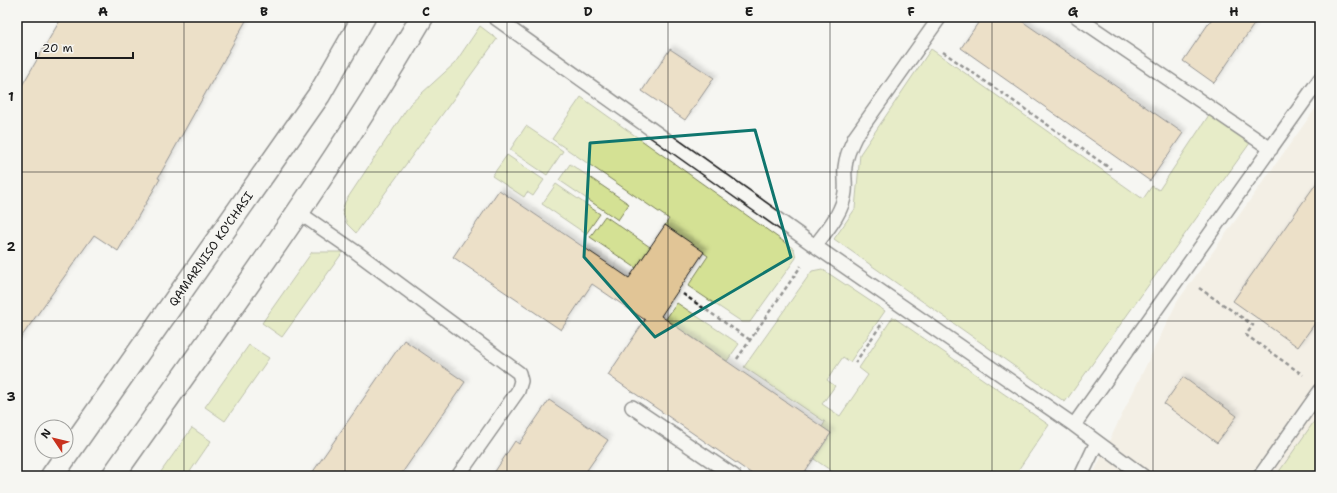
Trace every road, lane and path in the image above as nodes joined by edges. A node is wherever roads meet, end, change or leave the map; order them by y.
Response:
1 (364, 17) edge
2 (422, 17) edge
3 (494, 17) edge
4 (940, 17) edge
5 (1077, 17) edge
6 (924, 39) junction
7 (1320, 79) edge
8 (1271, 149) junction
9 (1111, 169) dead end
10 (298, 212) junction
11 (815, 246) junction
12 (1181, 276) junction
13 (683, 294) dead end
14 (896, 302) junction
15 (750, 340) junction
16 (737, 359) dead end
17 (855, 362) dead end
18 (1308, 378) dead end
19 (1320, 391) edge
20 (632, 407) dead end
21 (1074, 425) junction
22 (1097, 442) junction
23 (52, 476) edge
24 (113, 476) edge
25 (458, 476) edge
26 (734, 476) edge
27 (1081, 476) edge
28 (1143, 476) edge
29 (1260, 476) edge

1 - 23 main road, QAMARNISO KO'CHASI
2 - 10 main road
3 - 11 lane
4 - 6 lane
5 - 8 lane
6 - 9 path
6 - 11 lane
7 - 8 lane
8 - 12 lane
10 - 24 main road
10 - 25 lane
11 - 14 lane
11 - 15 path
12 - 18 path
12 - 21 lane
13 - 15 path
14 - 17 path
14 - 21 lane
15 - 16 path
19 - 29 lane
20 - 26 lane
21 - 22 lane
22 - 27 lane
22 - 28 lane

